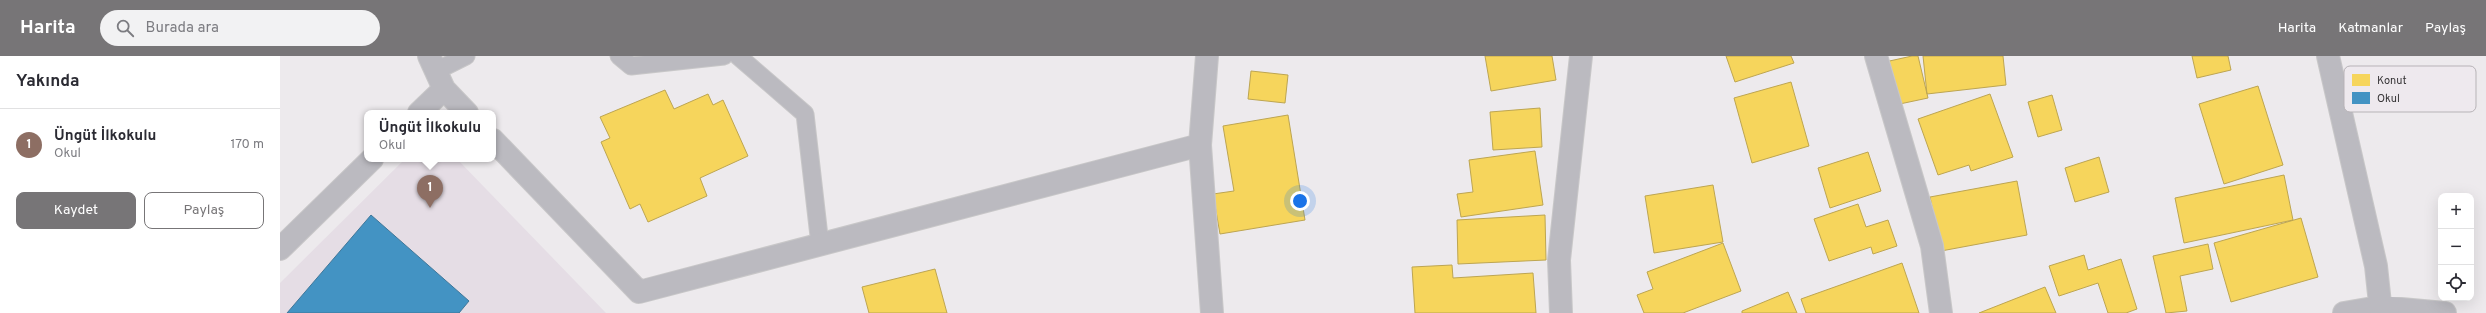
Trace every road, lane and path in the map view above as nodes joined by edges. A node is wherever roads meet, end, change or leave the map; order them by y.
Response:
1 (466, 56) edge
2 (619, 56) edge
3 (724, 56) edge
4 (738, 56) edge
5 (1207, 56) edge
6 (1581, 56) edge
7 (1876, 56) edge
8 (2328, 56) edge
9 (436, 72) edge
10 (420, 110) edge
11 (465, 110) edge
12 (496, 143) edge
13 (1200, 145) junction
14 (369, 162) edge
15 (820, 245) junction
16 (280, 249) edge
17 (2380, 310) edge
18 (1212, 313) edge
19 (1561, 313) edge
20 (1941, 313) edge
21 (2344, 313) edge
22 (2445, 313) edge

1 - 9 lane
2 - 3 lane
4 - 15 lane
5 - 13 street
6 - 19 street
7 - 20 street
8 - 17 street
9 - 10 street
9 - 11 street
12 - 15 street
13 - 15 street
13 - 18 street
14 - 16 street
17 - 21 street
17 - 22 street

